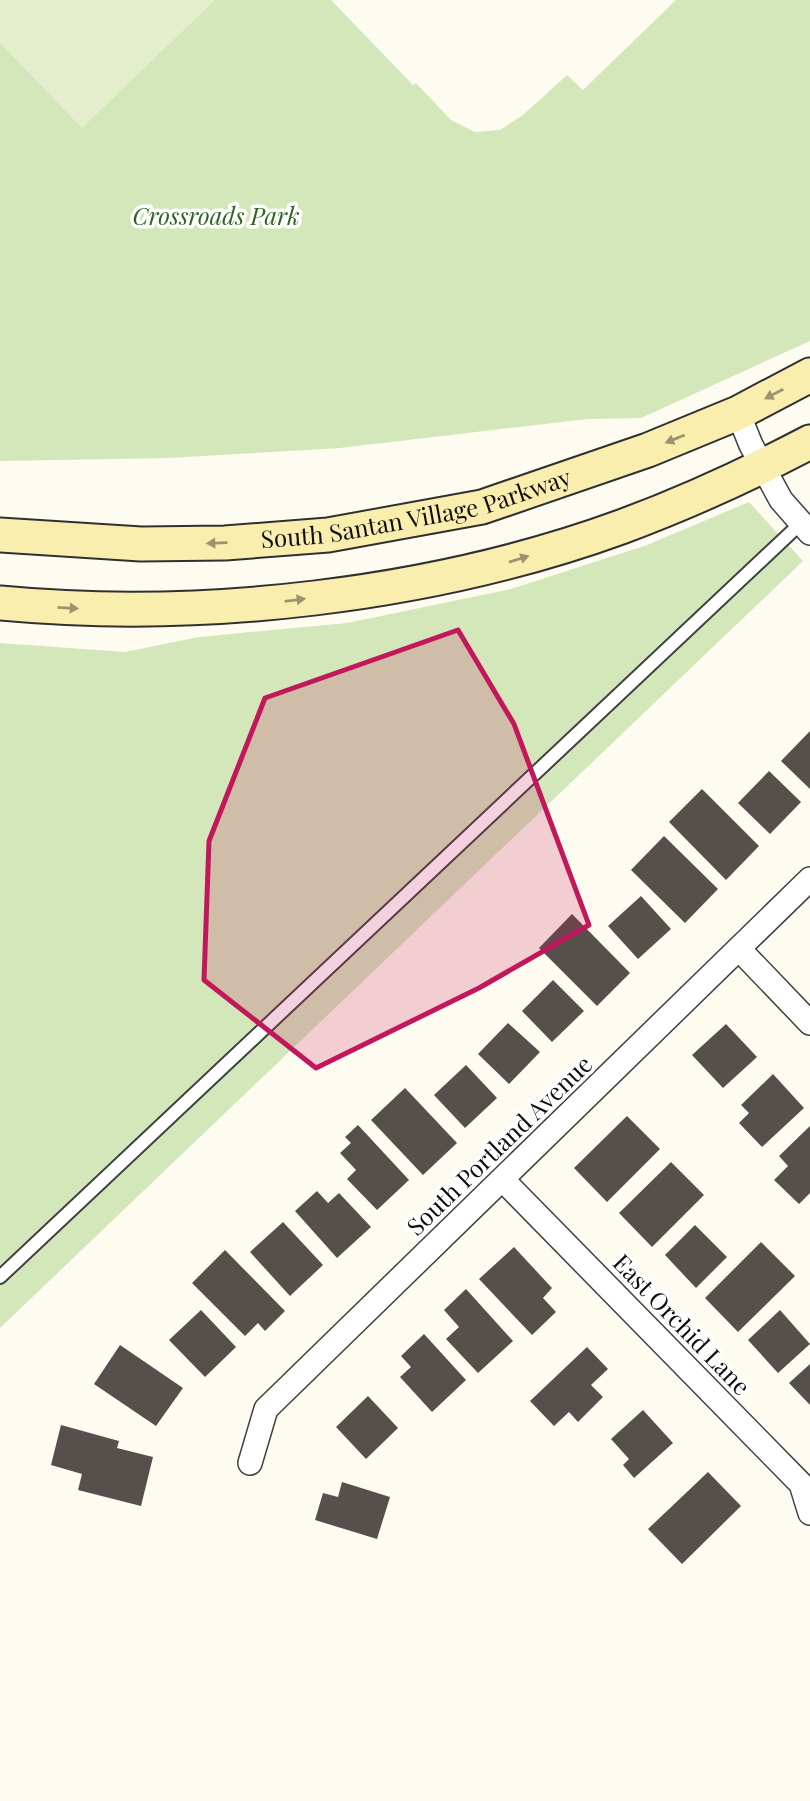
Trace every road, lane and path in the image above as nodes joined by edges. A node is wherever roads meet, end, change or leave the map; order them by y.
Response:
1 (810, 375) edge
2 (738, 413) junction
3 (810, 442) edge
4 (763, 467) junction
5 (806, 528) edge
6 (0, 535) edge
7 (0, 603) edge
8 (810, 879) edge
9 (739, 949) junction
10 (810, 1023) edge
11 (503, 1180) junction
12 (0, 1277) edge
13 (250, 1463) dead end
14 (810, 1513) edge

1 -> 2 main road, South Santan Village Parkway
2 - 4 street
2 -> 6 main road, South Santan Village Parkway
3 - 4 main road
4 - 5 street
7 -> 4 main road
5 - 12 lane
8 - 9 street, South Portland Avenue
9 - 10 street
9 - 11 street, South Portland Avenue
11 - 13 street, South Portland Avenue
11 - 14 street, East Orchid Lane

